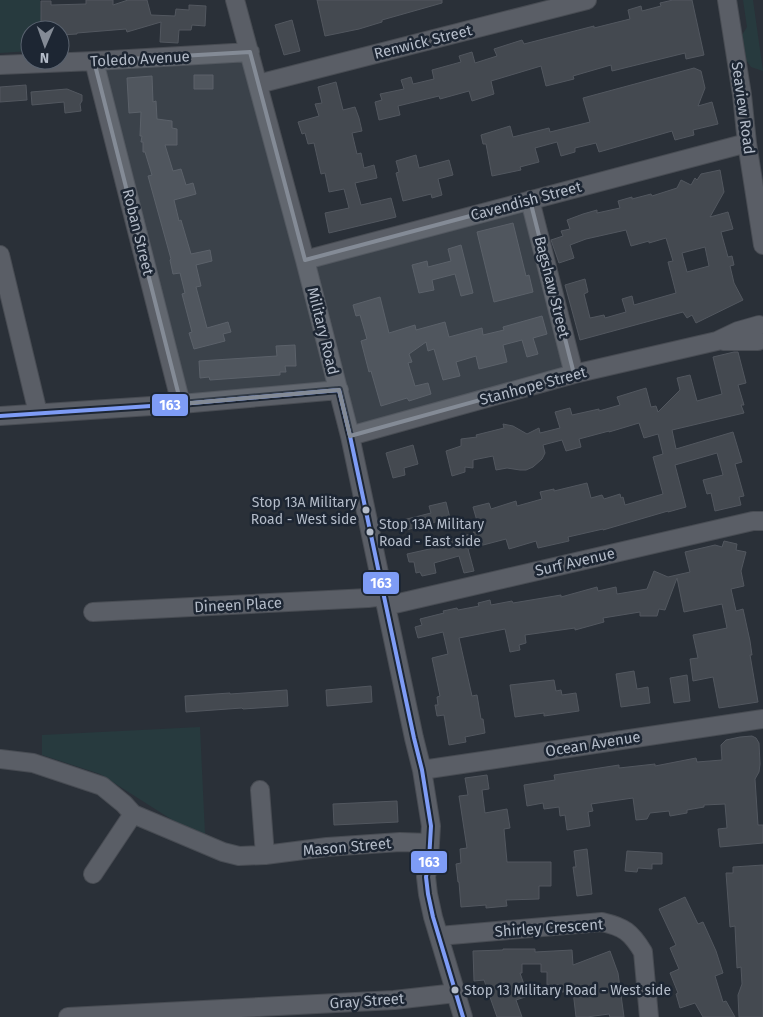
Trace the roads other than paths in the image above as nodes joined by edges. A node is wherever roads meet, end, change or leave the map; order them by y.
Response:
1 (235, 0) edge
2 (587, 0) edge
3 (727, 0) edge
4 (250, 52) junction
5 (94, 61) junction
6 (0, 65) edge
7 (258, 84) junction
8 (747, 143) junction
9 (530, 200) junction
10 (763, 245) edge
11 (0, 255) edge
12 (305, 260) junction
13 (762, 333) edge
14 (574, 374) junction
15 (338, 390) junction
16 (181, 404) junction
17 (38, 413) junction
18 (0, 416) edge
19 (350, 436) junction
20 (763, 521) edge
21 (385, 601) junction
22 (93, 612) dead end
23 (763, 718) edge
24 (0, 759) edge
25 (422, 770) junction
26 (260, 790) dead end
27 (133, 814) junction
28 (430, 843) junction
29 (265, 855) junction
30 (93, 874) dead end
31 (439, 936) junction
32 (456, 993) junction
33 (68, 1017) edge
34 (463, 1017) edge
35 (649, 1017) edge

1 - 4 street, Military Road
2 - 7 street, Renwick Street
3 - 8 street, Seaview Road
4 - 5 street, Toledo Avenue
4 - 7 street, Military Road
5 - 6 street, Toledo Avenue
5 - 16 street, Roban Street
7 - 12 street, Military Road
8 - 9 street, Cavendish Street
8 - 10 street, Seaview Road
9 - 12 street, Cavendish Street
9 - 14 street, Bagshaw Street
11 - 17 street
12 - 15 street, Military Road
13 - 14 street, Stanhope Street
14 - 19 street, Stanhope Street
15 - 16 street
15 - 19 street, Military Road
16 - 17 street
17 - 18 street
19 - 21 street, Military Road
20 - 21 street, Surf Avenue
21 - 22 street, Dineen Place
21 - 25 street, Military Road
23 - 25 street, Ocean Avenue
24 - 27 street, Mason Street
25 - 28 street, Military Road
26 - 29 street
27 - 29 street, Mason Street
27 - 30 street
28 - 29 street, Mason Street
28 - 31 street, Military Road
31 - 32 street, Military Road
31 - 35 street, Shirley Crescent
32 - 33 street, Gray Street
32 - 34 street, Military Road

